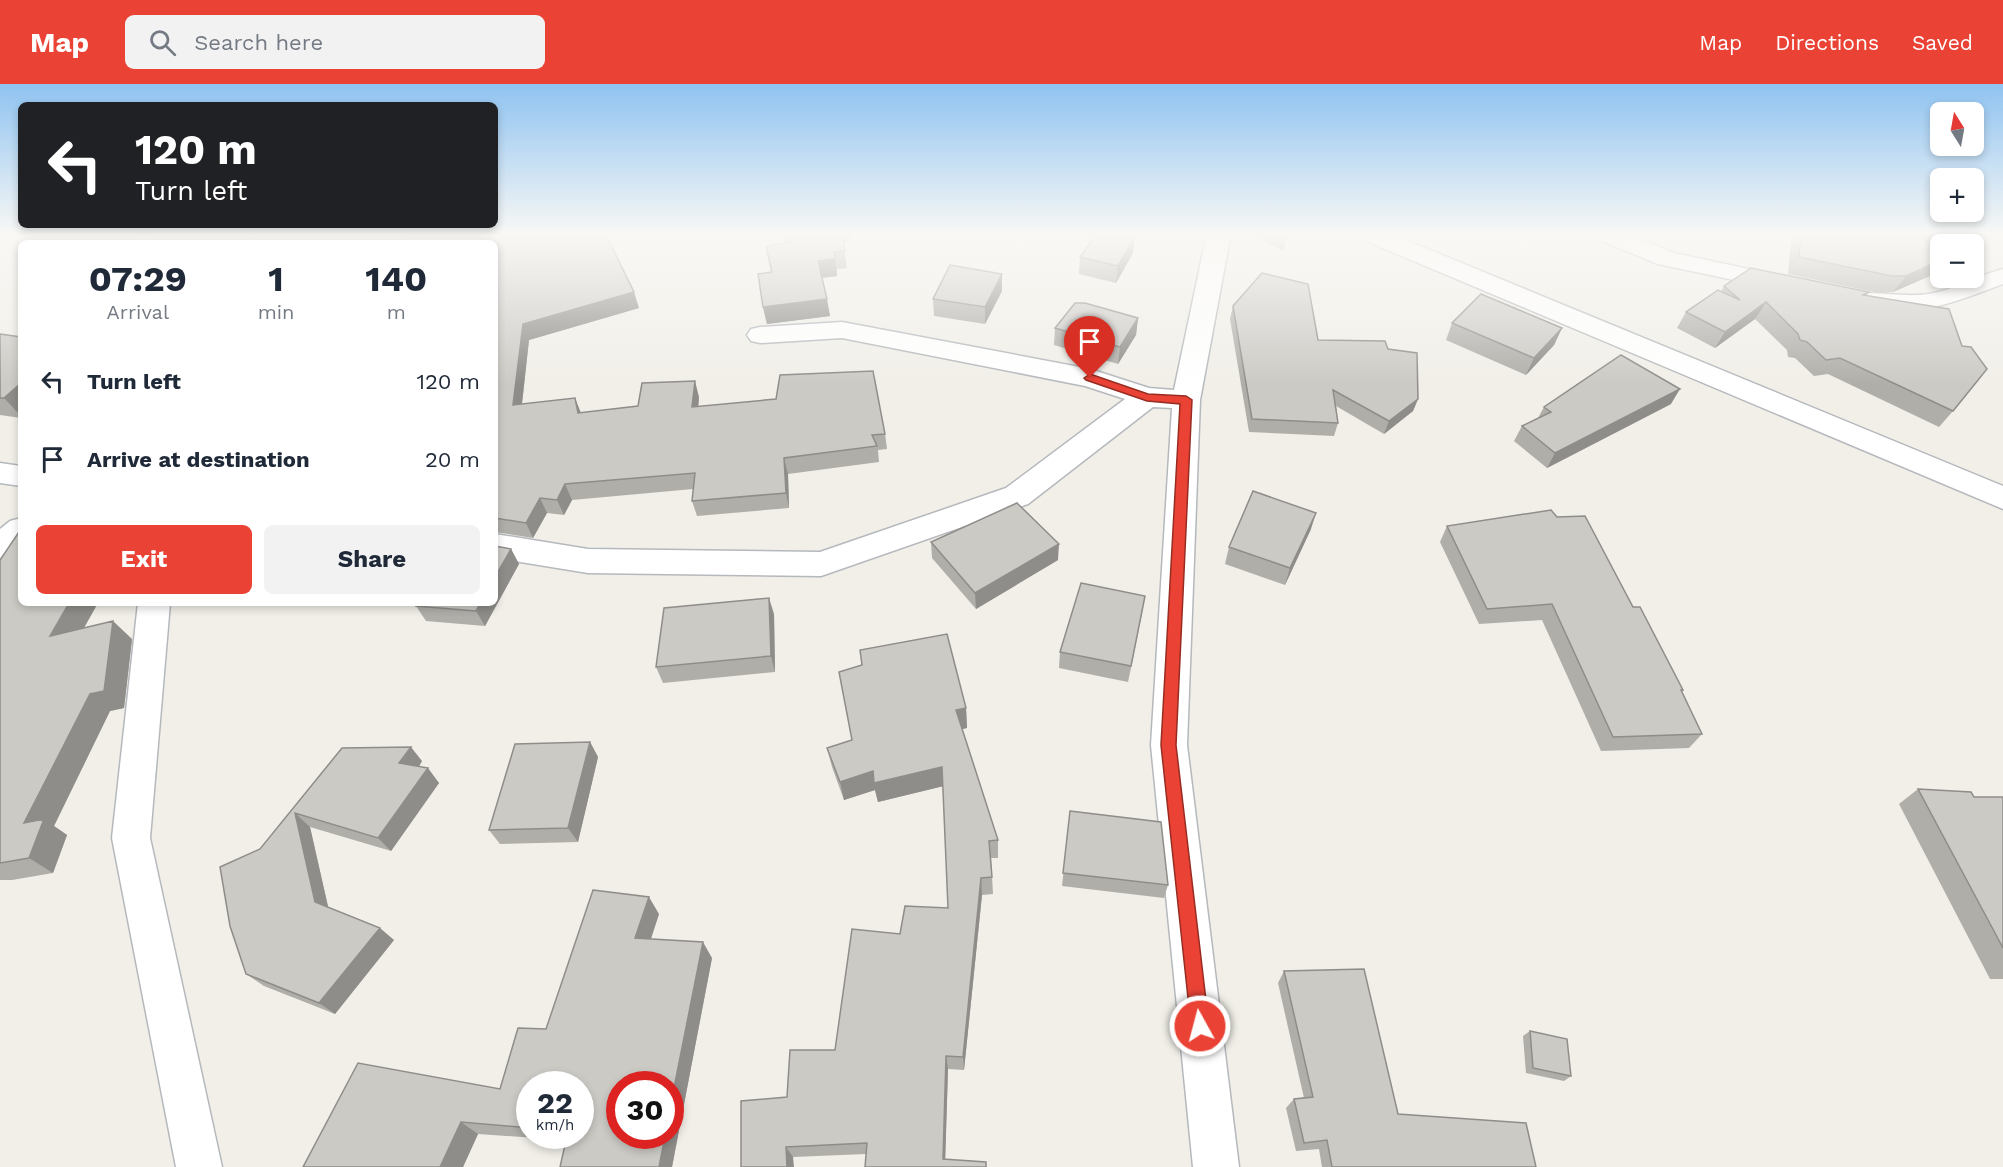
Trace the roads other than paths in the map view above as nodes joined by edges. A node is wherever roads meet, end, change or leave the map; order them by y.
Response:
1 (1209, 284) edge
2 (1488, 284) edge
3 (1785, 284) edge
4 (1982, 284) edge
5 (1812, 289) edge
6 (1846, 296) edge
7 (760, 335) dead end
8 (1147, 397) junction
9 (1186, 400) junction
10 (0, 473) edge
11 (18, 476) edge
12 (2003, 498) edge
13 (18, 531) edge
14 (0, 546) edge
15 (498, 546) edge
16 (154, 606) edge
17 (200, 1167) edge
18 (1216, 1167) edge

1 - 9 street
2 - 12 street
3 - 5 street
4 - 6 street
7 - 8 street
8 - 9 street
8 - 15 street
9 - 18 street
10 - 11 street
13 - 14 street
16 - 17 street

